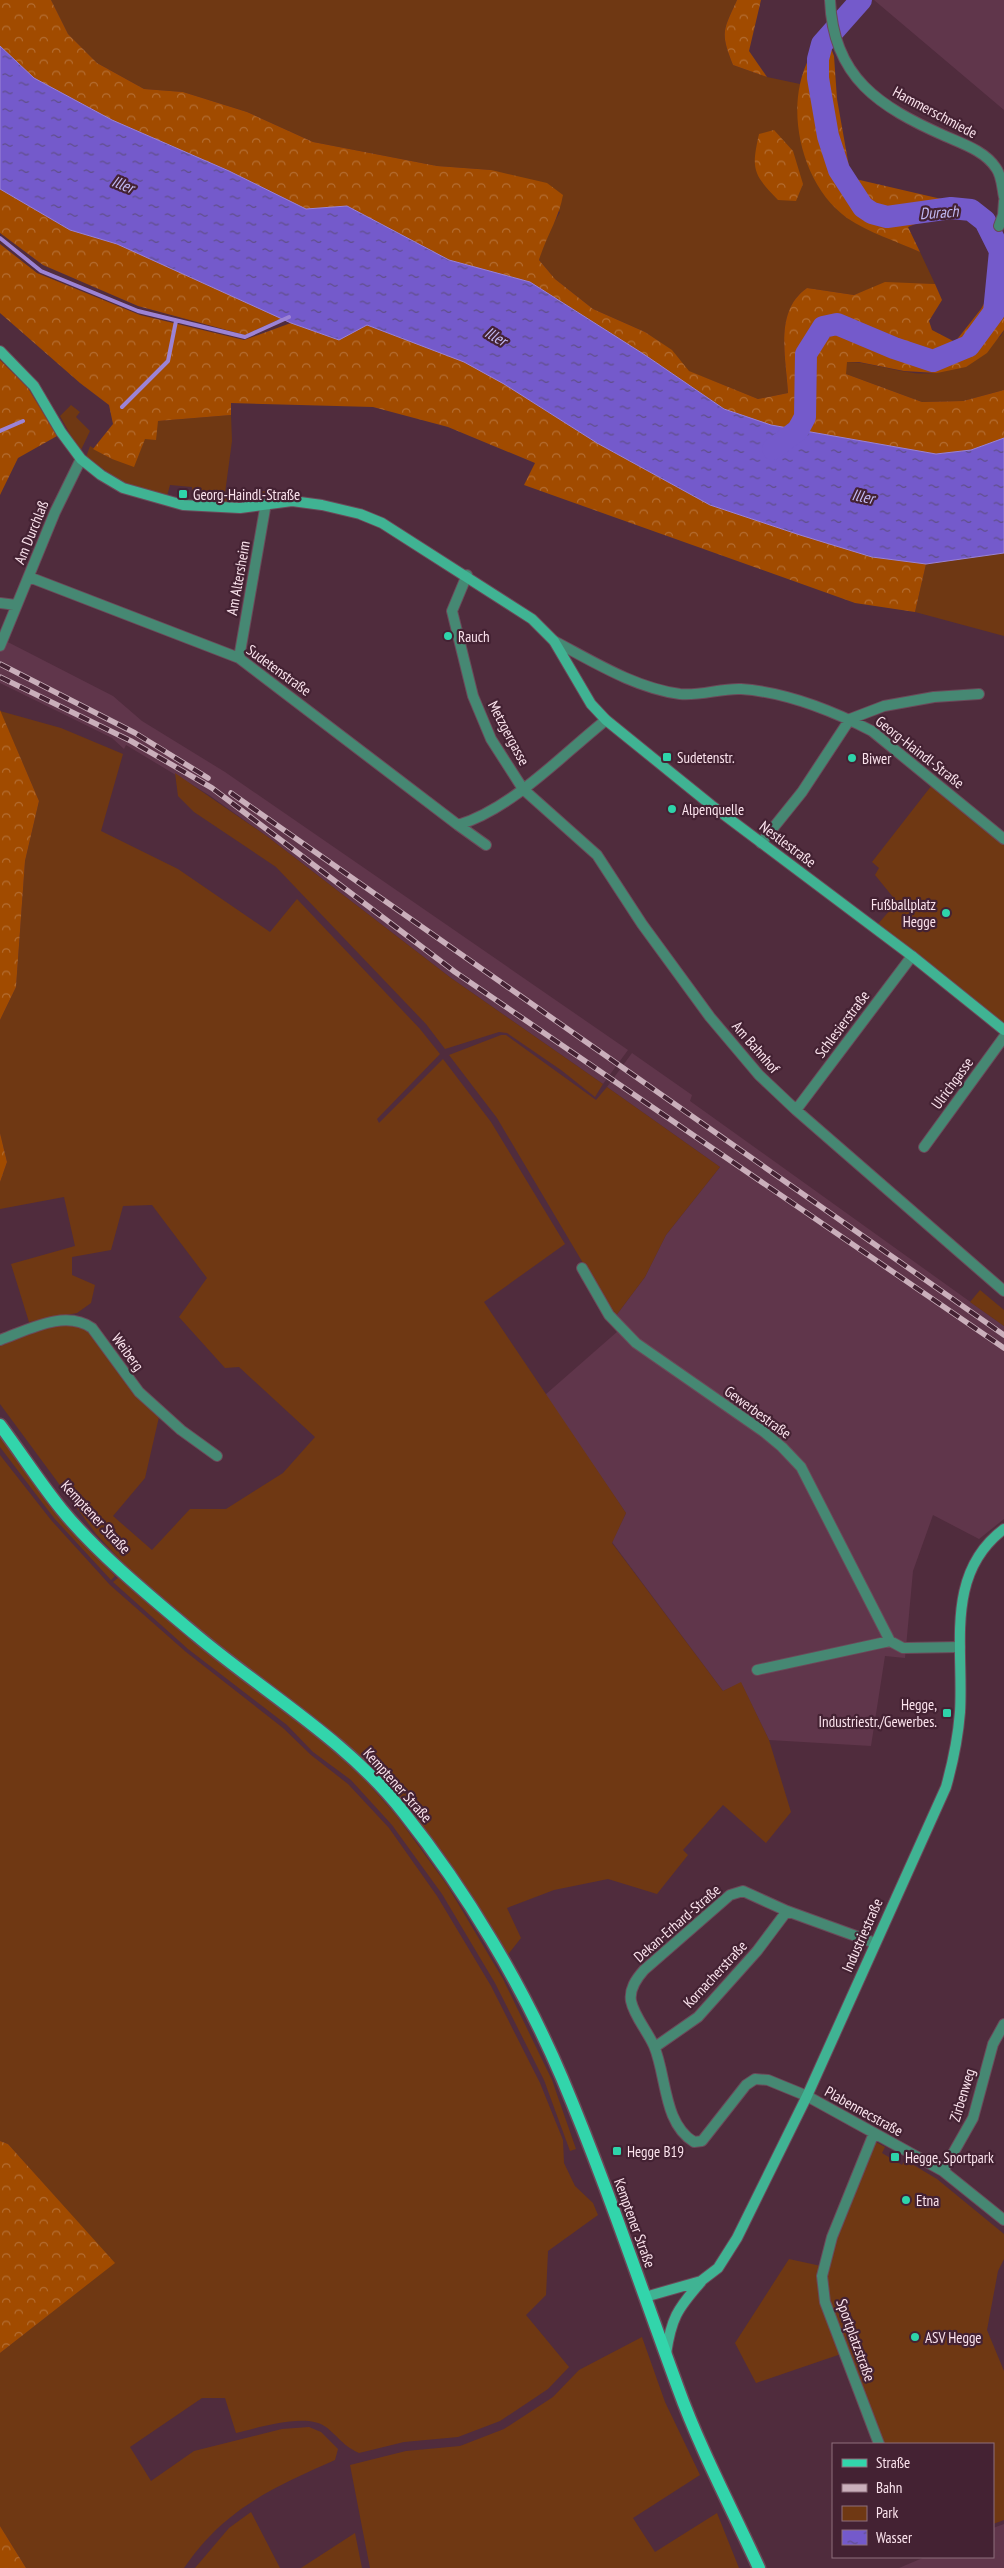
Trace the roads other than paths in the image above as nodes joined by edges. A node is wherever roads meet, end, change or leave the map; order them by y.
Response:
1 (830, 0) edge
2 (1004, 199) edge
3 (998, 226) dead end
4 (0, 351) edge
5 (81, 459) junction
6 (266, 503) junction
7 (467, 575) junction
8 (29, 577) junction
9 (0, 603) edge
10 (16, 605) junction
11 (554, 641) junction
12 (0, 646) edge
13 (239, 658) junction
14 (979, 694) dead end
15 (850, 719) junction
16 (606, 720) junction
17 (523, 789) junction
18 (458, 824) junction
19 (1004, 839) edge
20 (761, 843) junction
21 (486, 845) dead end
22 (912, 956) junction
23 (1004, 1030) edge
24 (1004, 1037) edge
25 (796, 1110) junction
26 (924, 1147) dead end
27 (582, 1268) dead end
28 (1004, 1290) edge
29 (0, 1340) edge
30 (0, 1425) edge
31 (216, 1456) dead end
32 (1004, 1529) edge
33 (890, 1641) junction
34 (960, 1647) junction
35 (757, 1670) dead end
36 (787, 1911) junction
37 (875, 1943) junction
38 (1004, 2024) edge
39 (655, 2048) junction
40 (807, 2096) junction
41 (874, 2133) junction
42 (943, 2171) junction
43 (1004, 2220) edge
44 (701, 2281) junction
45 (645, 2297) junction
46 (666, 2354) junction
47 (879, 2443) edge
48 (759, 2568) edge

1 - 2 street, Hammerschmiede
2 - 3 street, Hammerschmiede
4 - 5 street, Georg-Haindl-Straße
5 - 6 street, Georg-Haindl-Straße
5 - 8 street, Am Durchlaß
6 - 7 street, Georg-Haindl-Straße
6 - 13 street, Am Altersheim
7 - 11 street, Georg-Haindl-Straße
7 - 17 street, Metzgergasse
8 - 10 street, Am Durchlaß
8 - 13 street, Sudetenstraße
9 - 10 street
10 - 12 street, Am Durchlaß
11 - 15 street, Georg-Haindl-Straße
11 - 16 street, Nestlestraße
13 - 18 street, Sudetenstraße
14 - 15 street
15 - 19 street, Georg-Haindl-Straße
15 - 20 street
16 - 17 street
16 - 20 street, Nestlestraße
17 - 18 street
17 - 25 street, Am Bahnhof
18 - 21 street, Sudetenstraße
20 - 22 street, Nestlestraße
22 - 23 street, Nestlestraße
22 - 25 street, Schlesierstraße
24 - 26 street, Ulrichgasse
25 - 28 street, Am Bahnhof
27 - 33 street, Gewerbestraße
29 - 31 street, Weiberg
30 - 45 main road, Kemptener Straße
32 - 34 street, Industriestraße
33 - 34 street
33 - 35 street
34 - 37 street, Industriestraße
36 - 37 street, Dekan-Erhard-Straße
36 - 39 street, Kornacherstraße
36 - 39 street, Dekan-Erhard-Straße
37 - 40 street, Industriestraße
38 - 42 street, Zirbenweg
39 - 40 street, Dekan-Erhard-Straße
40 - 41 street, Plabennecstraße
40 - 44 street, Industriestraße
41 - 42 street, Plabennecstraße
41 - 47 street, Sportplatzstraße
42 - 43 street, Plabennecstraße
44 - 45 street, Industriestraße
44 - 46 street
45 - 46 main road, Kemptener Straße
46 - 48 main road, Kemptener Straße

